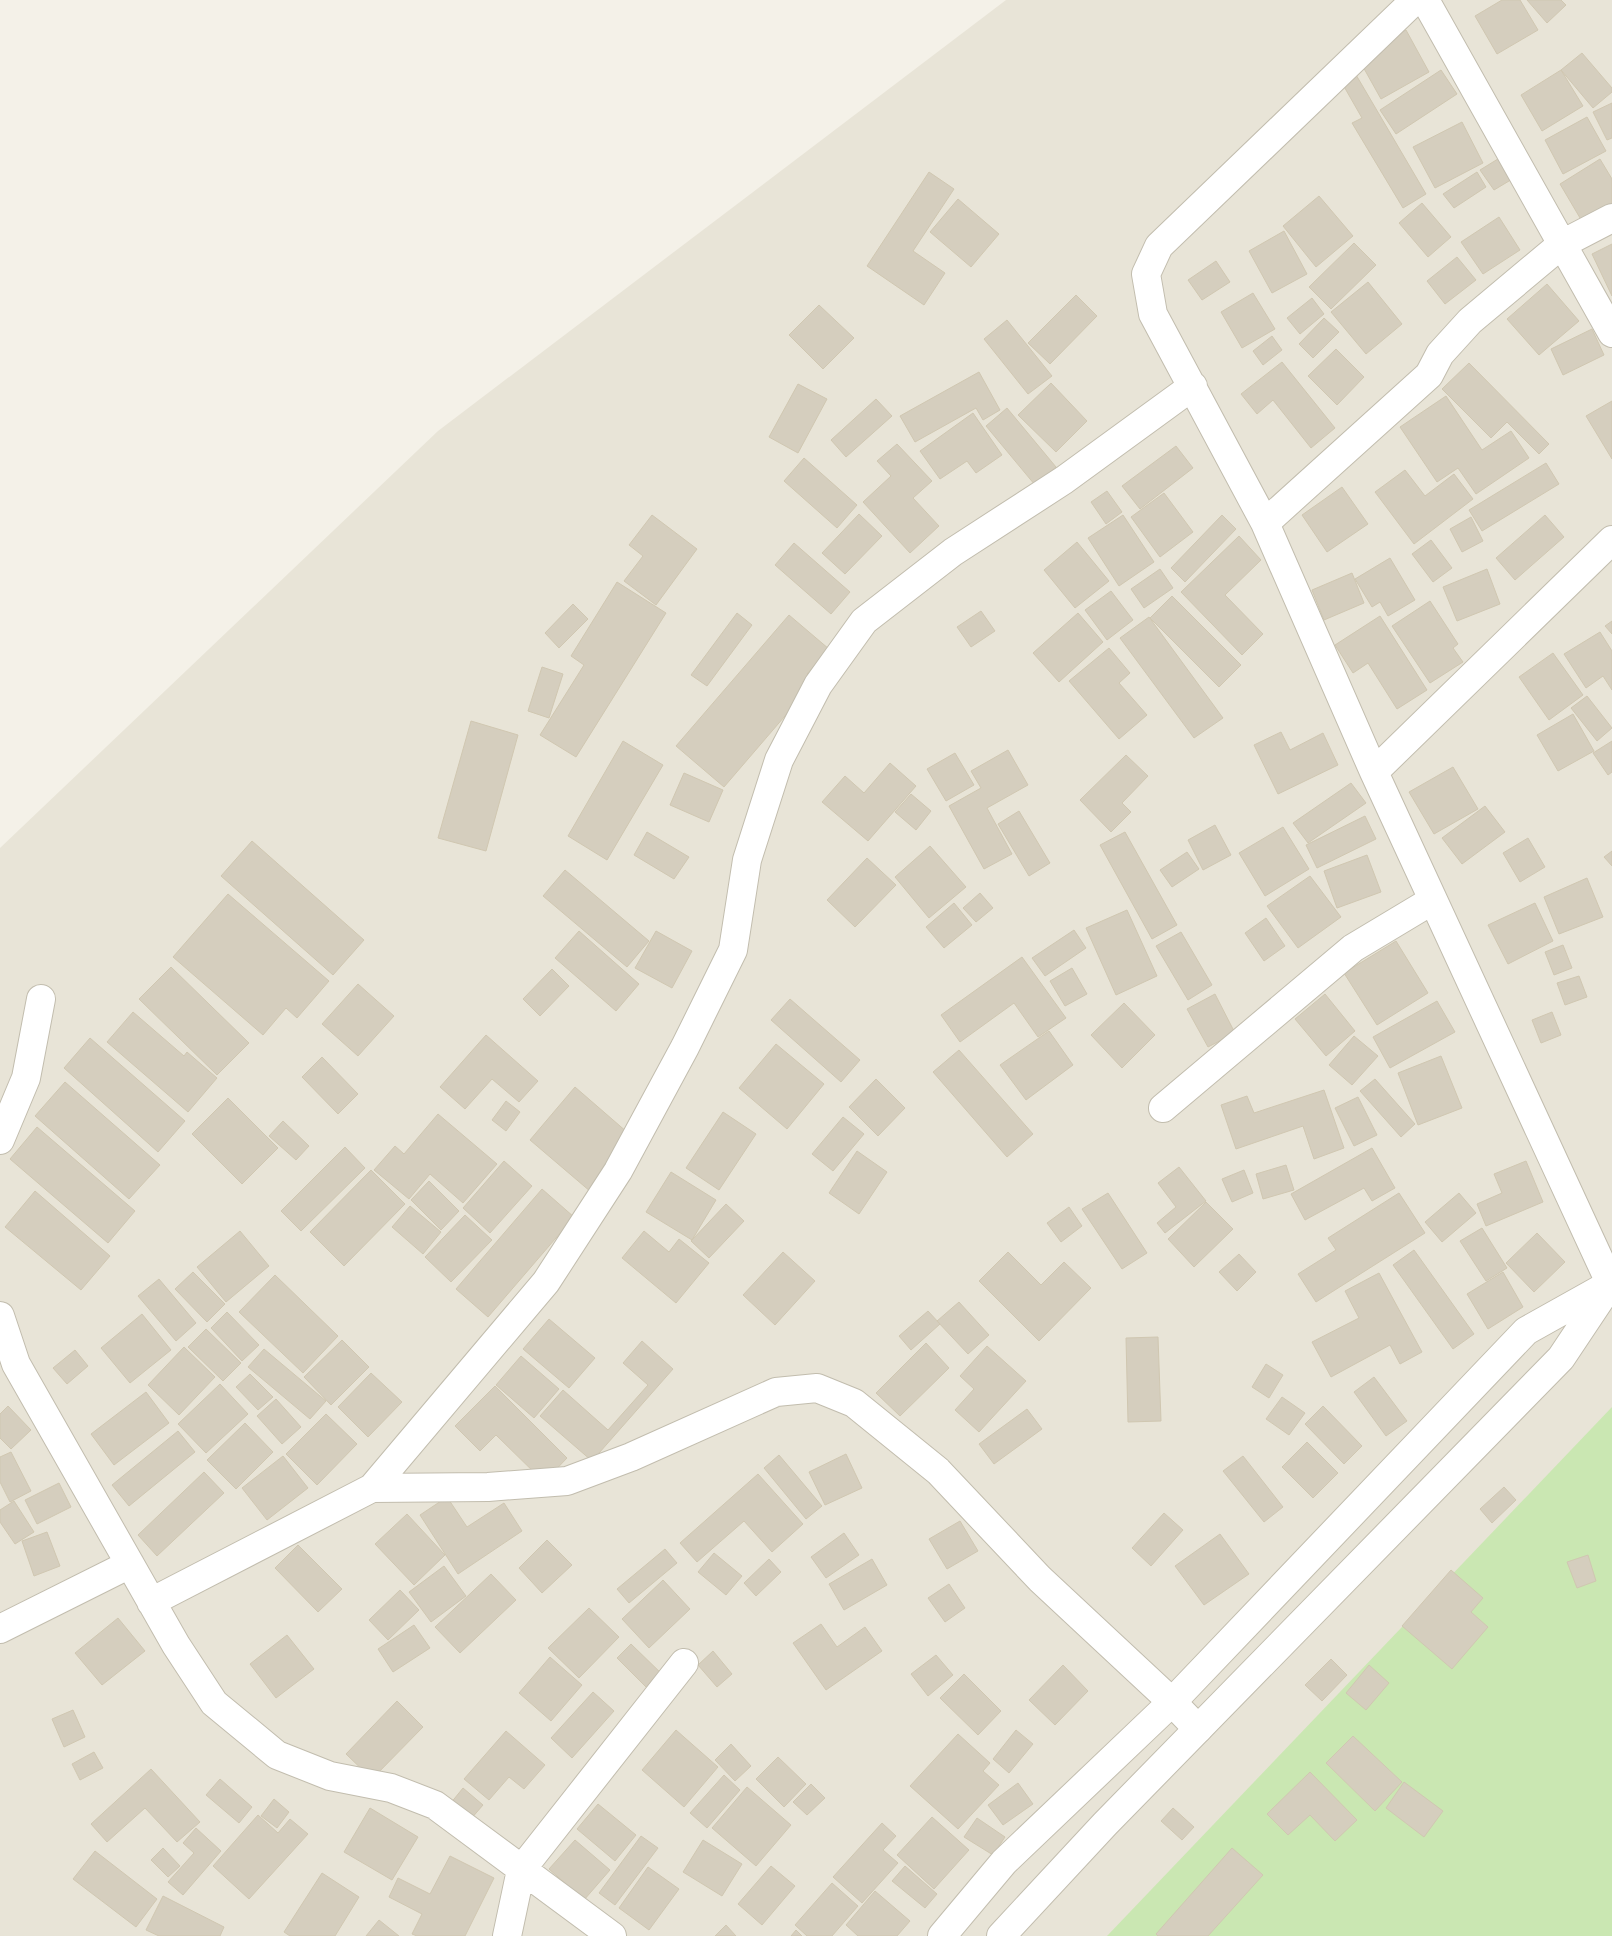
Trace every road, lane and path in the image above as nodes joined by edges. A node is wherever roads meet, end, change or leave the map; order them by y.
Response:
1 (1415, 0) edge
2 (1425, 0) edge
3 (1612, 218) edge
4 (1562, 244) junction
5 (1612, 333) edge
6 (1193, 386) junction
7 (1265, 523) junction
8 (1612, 540) edge
9 (1374, 772) junction
10 (1433, 900) junction
11 (41, 999) dead end
12 (1163, 1108) dead end
13 (0, 1140) edge
14 (1611, 1284) edge
15 (0, 1316) edge
16 (372, 1488) junction
17 (130, 1564) junction
18 (151, 1602) junction
19 (0, 1629) edge
20 (684, 1663) dead end
21 (1172, 1702) junction
22 (1198, 1729) junction
23 (521, 1870) junction
24 (507, 1936) edge
25 (612, 1936) edge
26 (942, 1936) edge
27 (1001, 1936) edge

1 - 6 street
2 - 4 street
3 - 4 street
4 - 5 street
4 - 7 street
6 - 7 street
6 - 16 street
7 - 9 street
8 - 9 street
9 - 10 street
10 - 12 street
10 - 14 street
11 - 13 street
14 - 21 street
14 - 22 street
15 - 17 street
16 - 18 street
16 - 21 street
17 - 18 street
17 - 19 street
18 - 23 street
20 - 23 street
21 - 22 street
21 - 26 street
22 - 27 street
23 - 24 street
23 - 25 street

